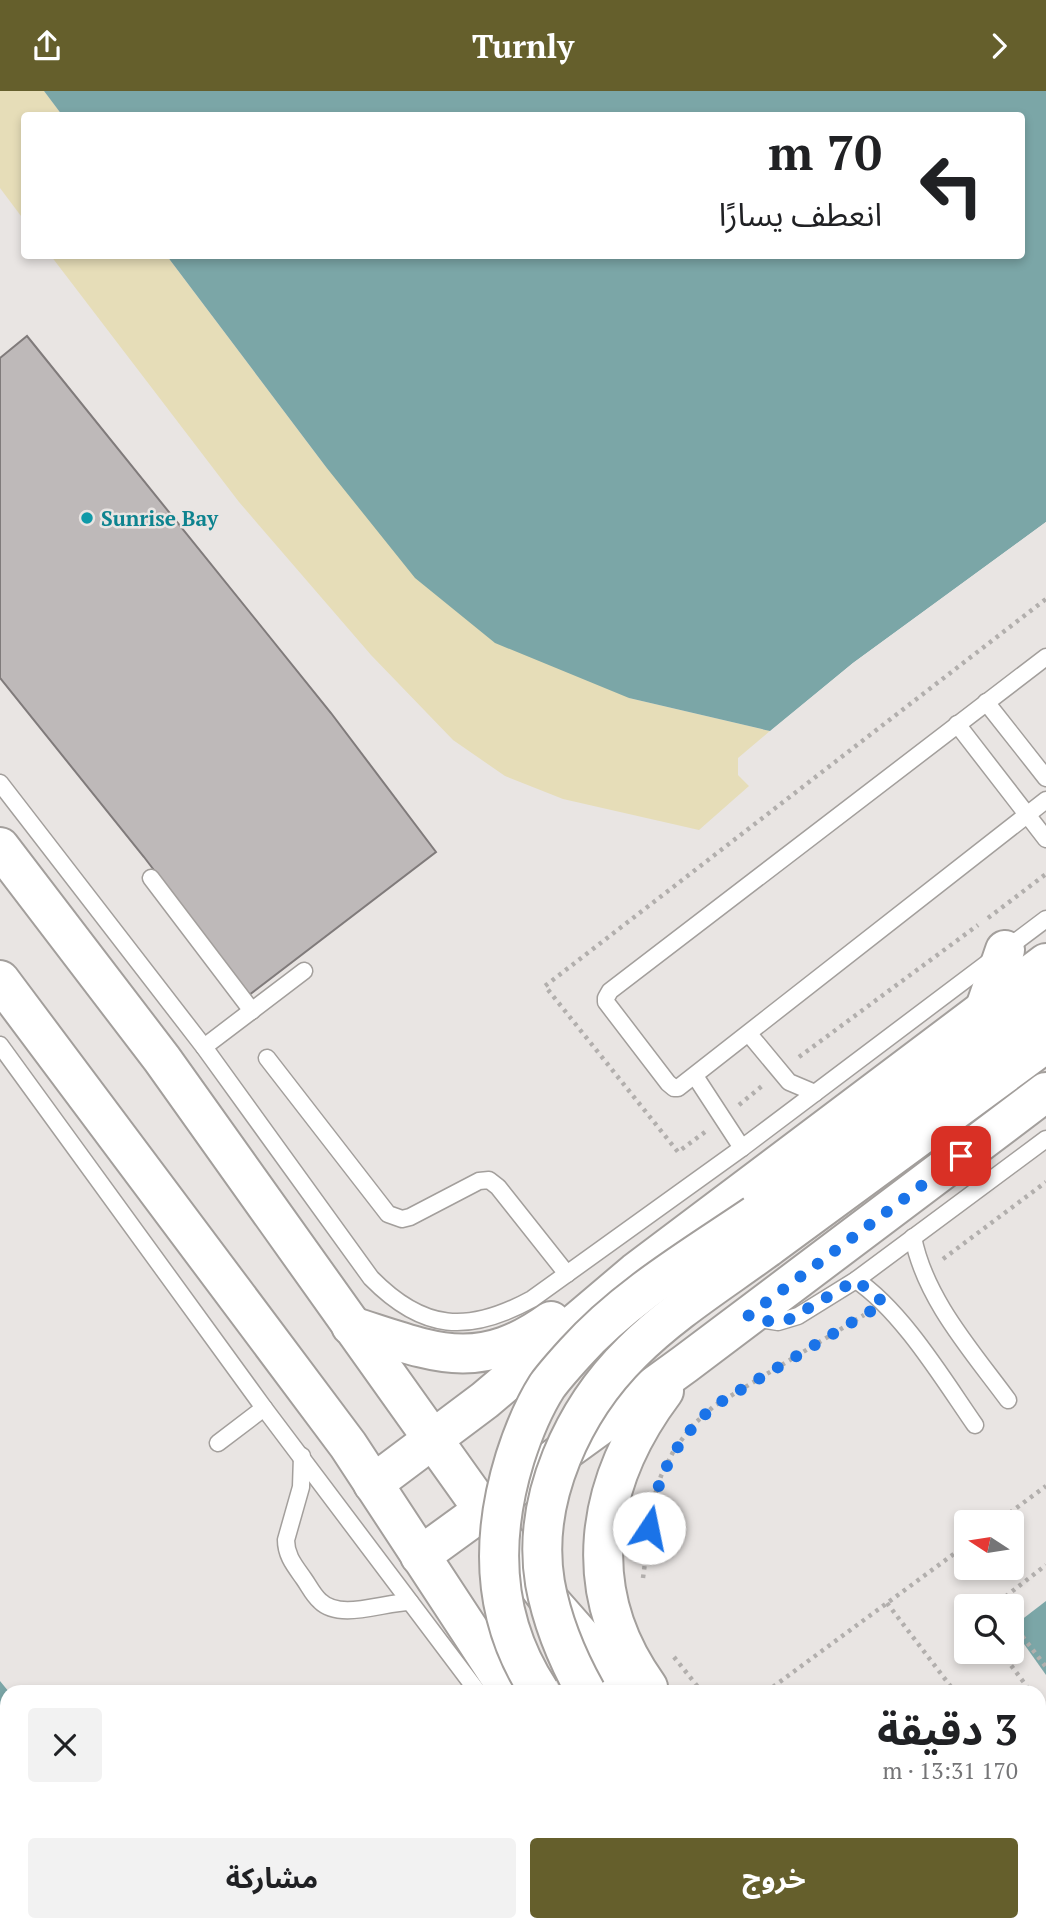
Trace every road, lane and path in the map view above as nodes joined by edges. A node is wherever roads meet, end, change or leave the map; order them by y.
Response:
1 (1046, 599) edge
2 (1046, 657) edge
3 (986, 702) junction
4 (957, 724) junction
5 (1046, 778) edge
6 (0, 783) edge
7 (1046, 800) edge
8 (1027, 815) junction
9 (1046, 839) edge
10 (0, 847) edge
11 (1046, 874) edge
12 (151, 878) dead end
13 (1046, 919) edge
14 (1005, 950) junction
15 (1046, 963) edge
16 (304, 971) dead end
17 (0, 980) edge
18 (1046, 1003) edge
19 (985, 1008) junction
20 (251, 1011) junction
21 (749, 1034) junction
22 (1046, 1043) edge
23 (0, 1045) edge
24 (204, 1047) junction
25 (267, 1058) dead end
26 (779, 1072) junction
27 (695, 1076) junction
28 (1046, 1092) edge
29 (815, 1093) junction
30 (723, 1119) junction
31 (1046, 1139) edge
32 (742, 1148) junction
33 (1046, 1182) edge
34 (761, 1232) junction
35 (913, 1237) junction
36 (636, 1272) junction
37 (923, 1273) junction
38 (567, 1274) junction
39 (856, 1280) junction
40 (884, 1303) junction
41 (748, 1316) junction
42 (351, 1326) junction
43 (685, 1364) junction
44 (1008, 1400) dead end
45 (264, 1408) junction
46 (975, 1425) dead end
47 (434, 1439) junction
48 (218, 1443) dead end
49 (302, 1456) junction
50 (373, 1485) junction
51 (1046, 1486) edge
52 (484, 1510) junction
53 (1014, 1510) edge
54 (954, 1554) edge
55 (420, 1556) junction
56 (1046, 1565) edge
57 (643, 1581) dead end
58 (1010, 1594) edge
59 (410, 1602) junction
60 (887, 1602) junction
61 (1024, 1639) edge
62 (673, 1655) dead end
63 (1010, 1664) edge
64 (1046, 1667) edge
65 (473, 1685) edge
66 (505, 1685) edge
67 (536, 1685) edge
68 (582, 1685) edge
69 (624, 1685) edge
70 (647, 1685) edge
71 (697, 1685) edge
72 (775, 1685) edge
73 (950, 1685) edge
74 (1026, 1685) edge

1 - 30 path
2 - 3 lane
3 - 4 lane
3 - 5 lane
4 - 8 lane
4 - 27 lane
6 - 24 lane
7 - 8 lane
8 - 9 lane
8 - 21 lane
10 - 42 street
11 - 26 path
12 - 20 lane
13 - 14 lane
14 - 19 street
14 - 29 lane
15 - 19 street
16 - 20 lane
17 - 50 street
18 - 34 street
19 - 36 street
20 - 24 lane
21 - 26 lane
21 - 27 lane
22 - 34 street
23 - 45 lane
24 - 38 lane
25 - 38 lane
26 - 29 lane
26 - 30 path
27 - 30 lane
28 - 41 street
29 - 32 lane
30 - 32 lane
31 - 35 lane
32 - 38 lane
33 - 37 path
34 - 67 street, bridge
34 - 68 street, bridge
35 - 37 lane
35 - 39 lane
36 - 42 street
36 - 47 street
37 - 44 lane
39 - 40 lane
39 - 41 lane
40 - 46 lane
40 - 57 path
41 - 43 street
42 - 47 street
43 - 52 street
43 - 70 street
45 - 48 lane
45 - 49 lane
47 - 50 street
47 - 52 street
49 - 59 lane
49 - 59 lane
50 - 55 street
51 - 53 path
52 - 55 street
52 - 69 street
54 - 60 path
55 - 66 street
56 - 58 path
59 - 65 lane
60 - 72 path
60 - 73 path
61 - 64 path
62 - 71 path
63 - 74 path

